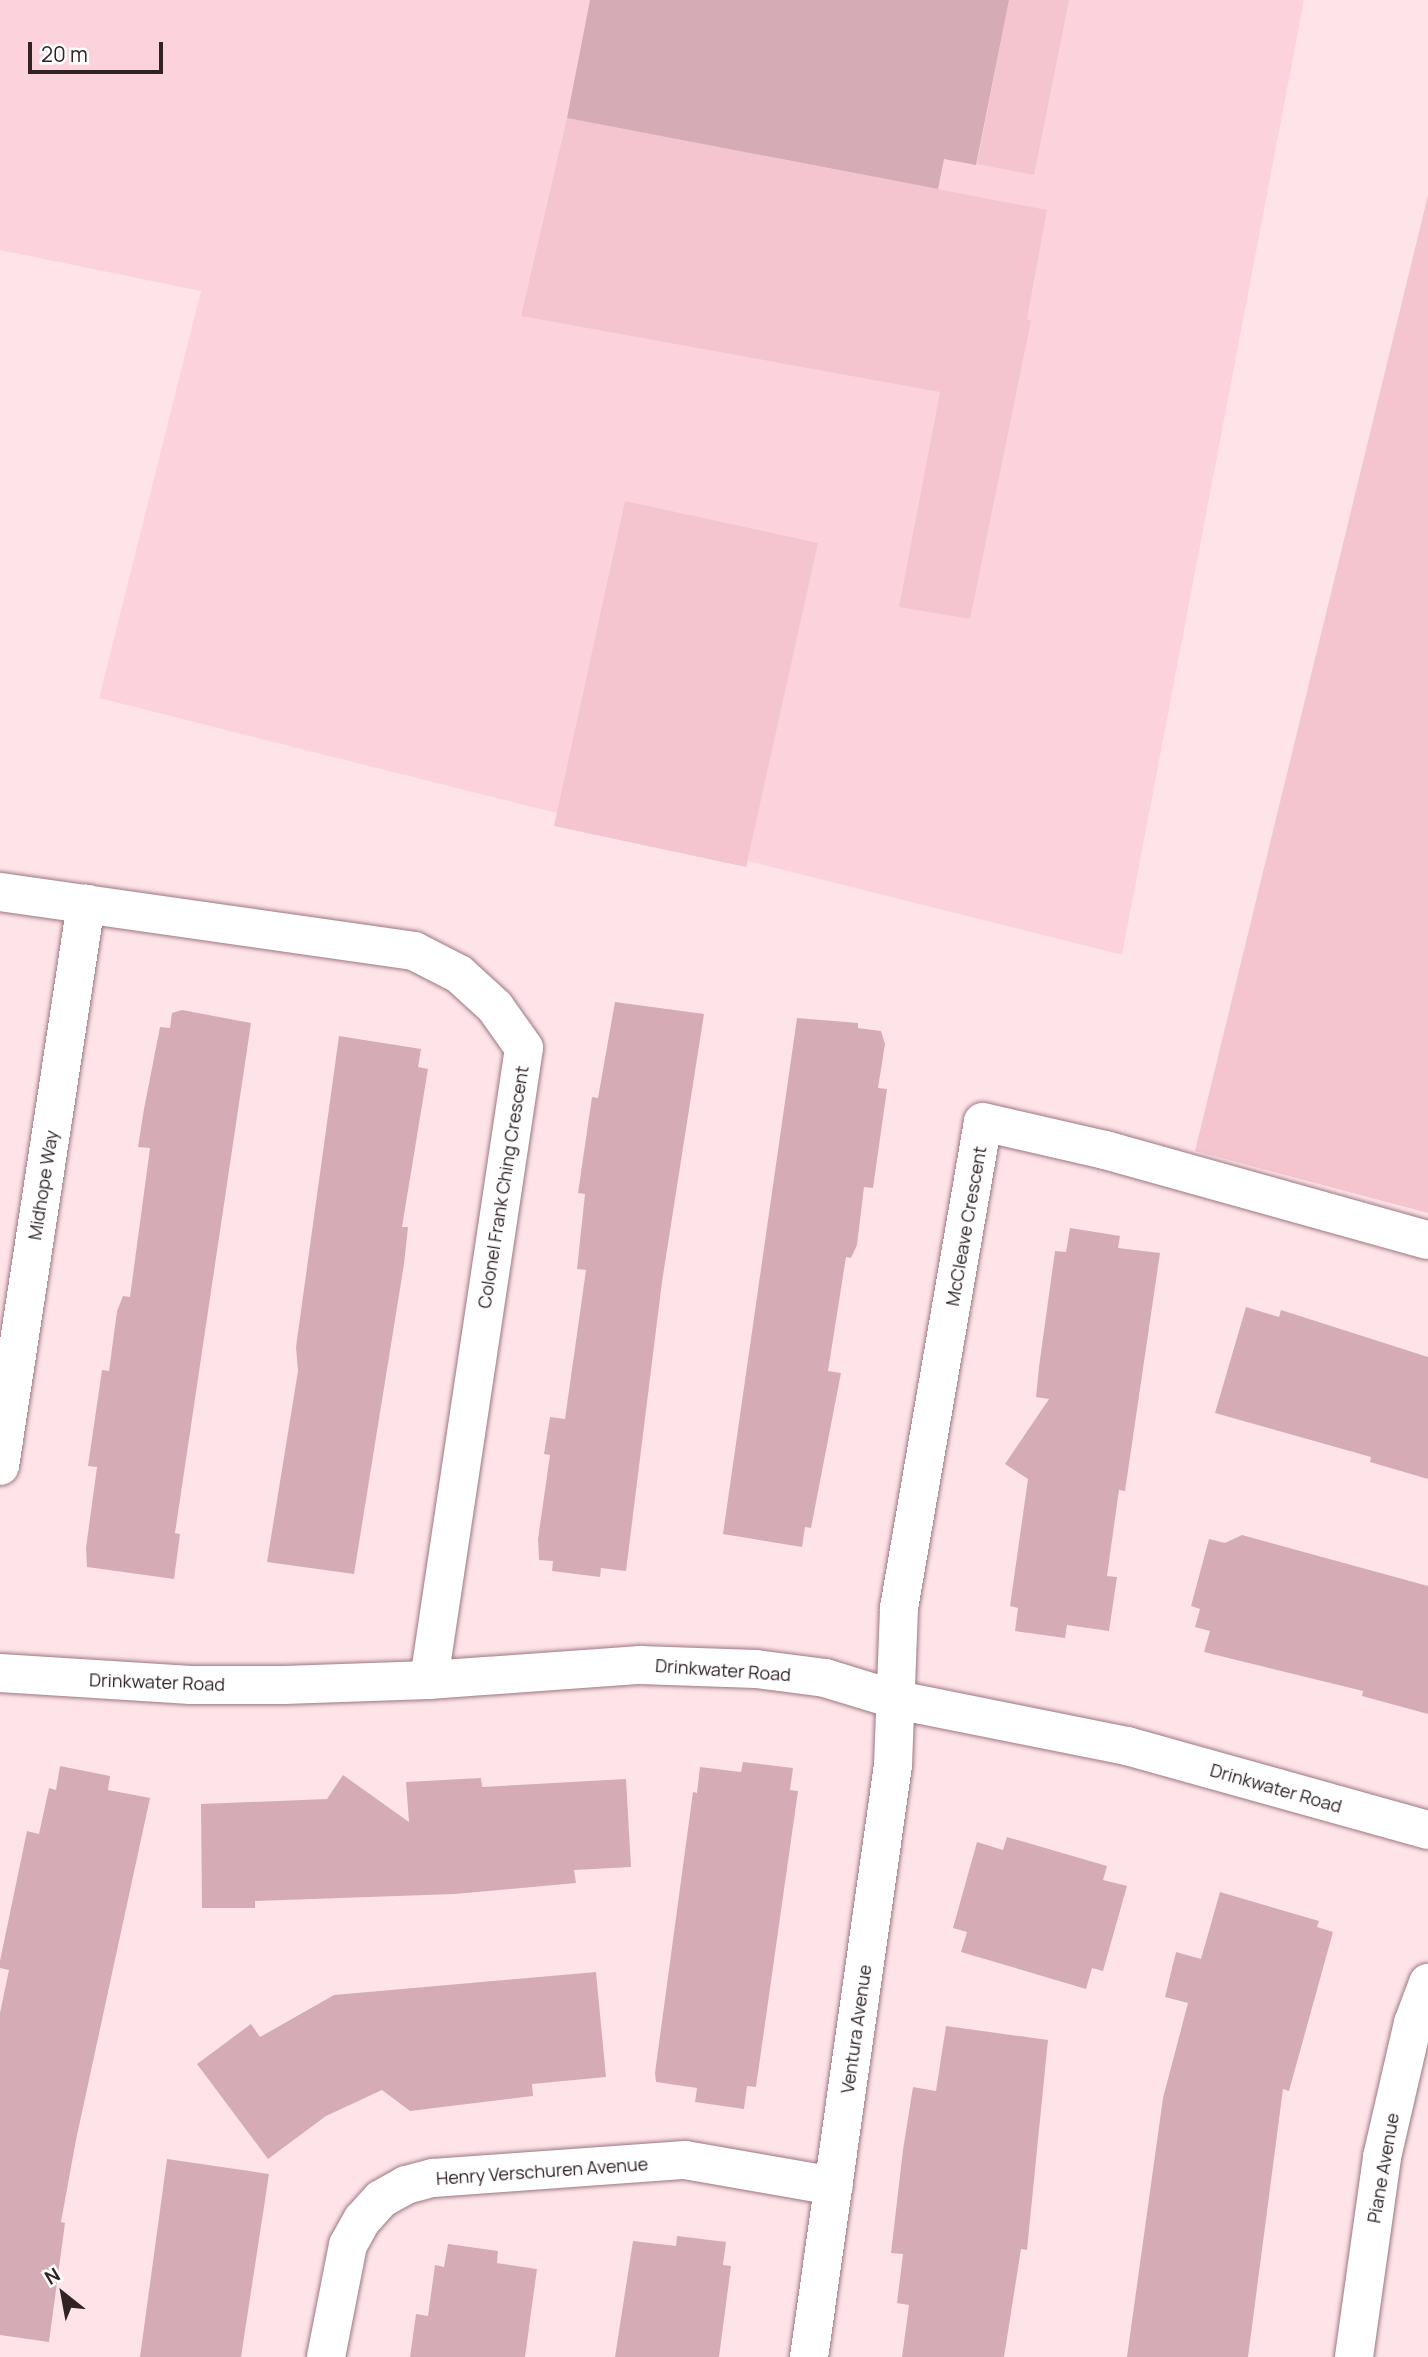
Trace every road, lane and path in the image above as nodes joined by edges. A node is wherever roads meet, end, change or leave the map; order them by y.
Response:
1 (0, 892) edge
2 (86, 904) junction
3 (1428, 1240) edge
4 (0, 1466) edge
5 (0, 1673) edge
6 (429, 1680) junction
7 (897, 1700) junction
8 (1428, 1830) edge
9 (1428, 1983) edge
10 (834, 2186) junction
11 (326, 2357) edge
12 (809, 2357) edge
13 (1354, 2357) edge

1 - 2 street, Colonel Frank Ching Crescent
2 - 4 street, Midhope Way
2 - 6 street, Colonel Frank Ching Crescent
3 - 7 street, McCleave Crescent
5 - 6 street, Drinkwater Road
6 - 7 street, Drinkwater Road
7 - 8 street, Drinkwater Road
7 - 10 street, Ventura Avenue
9 - 13 street, Piane Avenue
10 - 11 street, Henry Verschuren Avenue
10 - 12 street, Ventura Avenue

